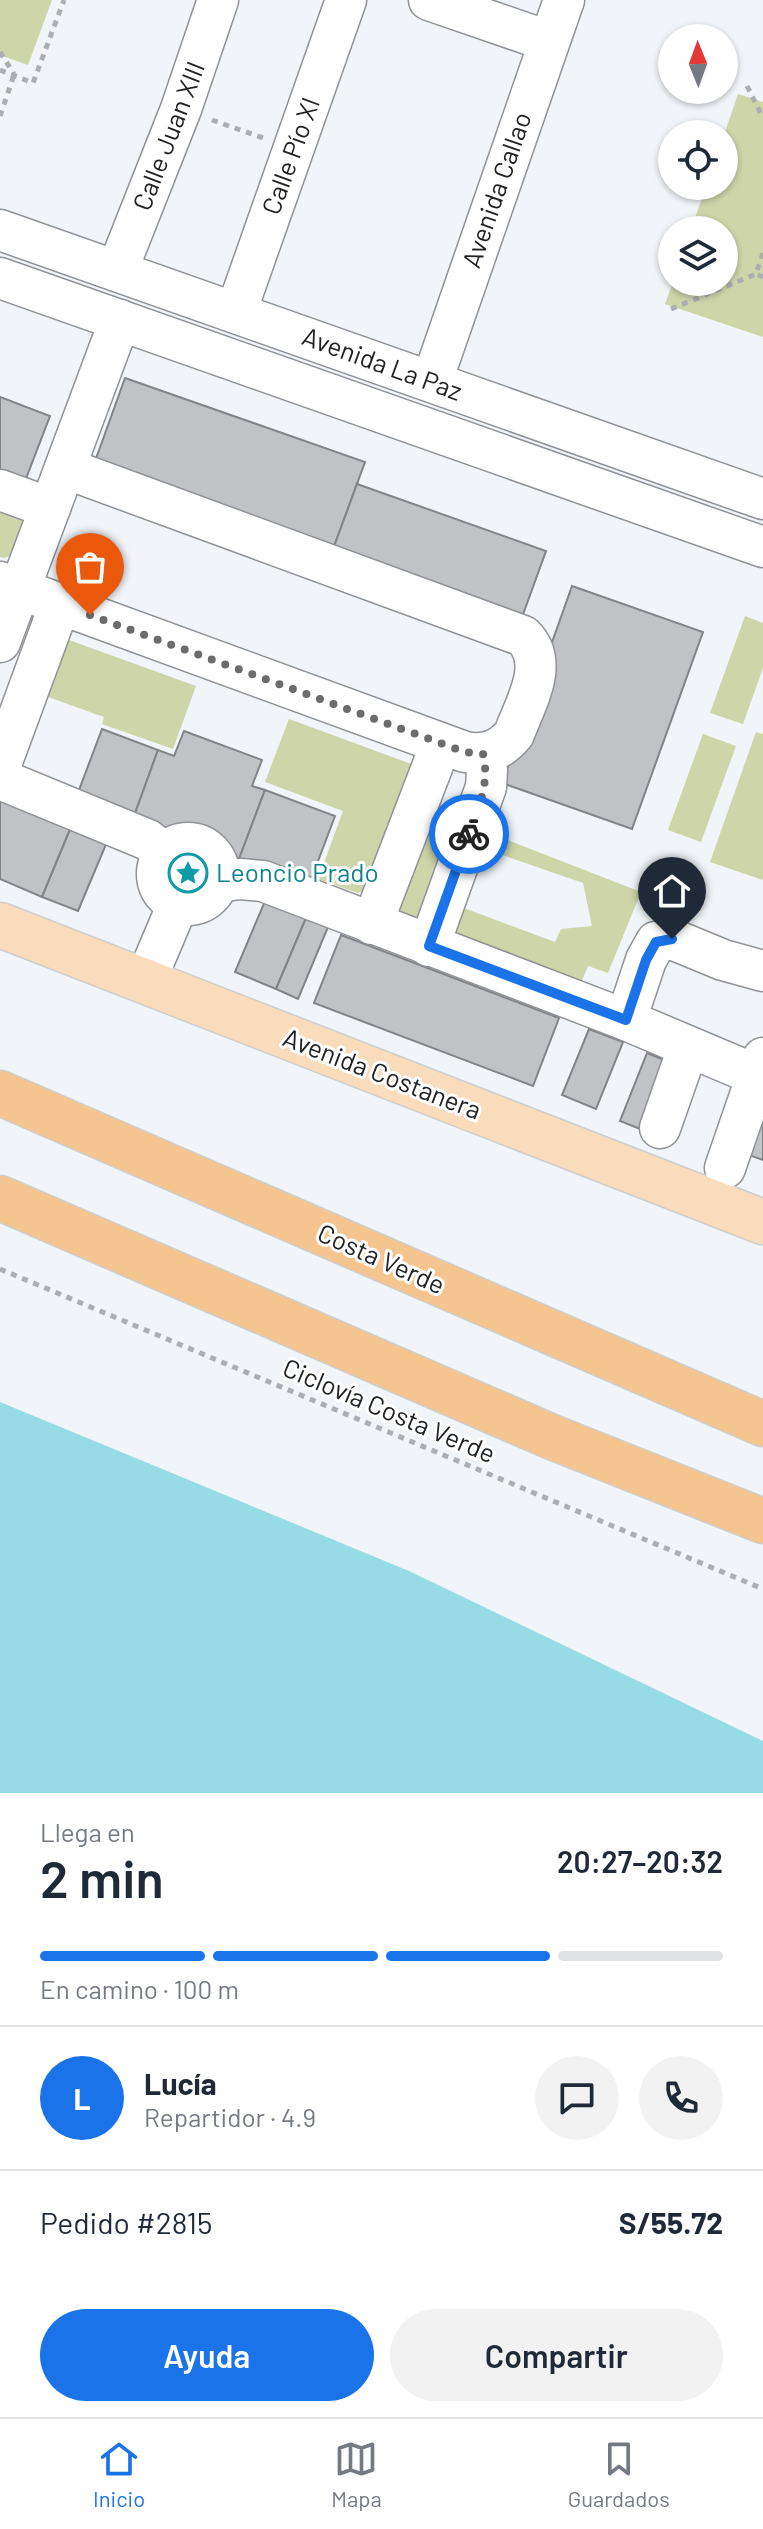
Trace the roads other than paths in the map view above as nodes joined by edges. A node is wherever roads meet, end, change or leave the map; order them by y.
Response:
1 (218, 0) edge
2 (346, 0) edge
3 (429, 0) edge
4 (564, 0) edge
5 (548, 41) junction
6 (0, 230) edge
7 (117, 271) junction
8 (0, 278) edge
9 (236, 312) junction
10 (120, 320) junction
11 (432, 381) junction
12 (65, 468) junction
13 (0, 490) edge
14 (763, 499) edge
15 (50, 508) junction
16 (763, 547) edge
17 (10, 585) edge
18 (60, 604) junction
19 (0, 642) edge
20 (441, 744) junction
21 (483, 754) junction
22 (0, 767) edge
23 (0, 779) edge
24 (164, 853) junction
25 (218, 882) junction
26 (178, 904) junction
27 (372, 924) junction
28 (0, 925) edge
29 (429, 946) junction
30 (763, 971) edge
31 (145, 982) junction
32 (626, 1020) junction
33 (688, 1048) junction
34 (760, 1067) edge
35 (0, 1093) edge
36 (660, 1128) dead end
37 (725, 1168) dead end
38 (0, 1198) edge
39 (763, 1222) edge
40 (763, 1424) edge
41 (763, 1521) edge

1 - 7 street, Calle Juan XIII
2 - 9 street, Calle Pío XI
3 - 5 street
4 - 5 street, Avenida Callao
5 - 11 street, Avenida Callao
6 - 7 street, Avenida La Paz
7 - 9 street, Avenida La Paz
8 - 10 street, Avenida La Paz
9 - 11 street, Avenida La Paz
10 - 12 street
10 - 16 street, Avenida La Paz
11 - 14 street, Avenida La Paz
12 - 15 street
12 - 21 street
13 - 15 street
15 - 17 street
17 - 18 street
17 - 19 street
18 - 20 street
18 - 22 street
20 - 21 street
20 - 27 street
21 - 29 street
23 - 24 street
24 - 25 street
24 - 26 street
25 - 26 street
25 - 27 street
26 - 31 street
27 - 29 street
28 - 31 main road, Avenida Costanera
29 - 32 street
30 - 32 street
31 - 39 main road, Avenida Costanera
32 - 33 street
33 - 34 street
33 - 36 street
34 - 37 street
35 - 40 highway, Costa Verde
38 - 41 highway

